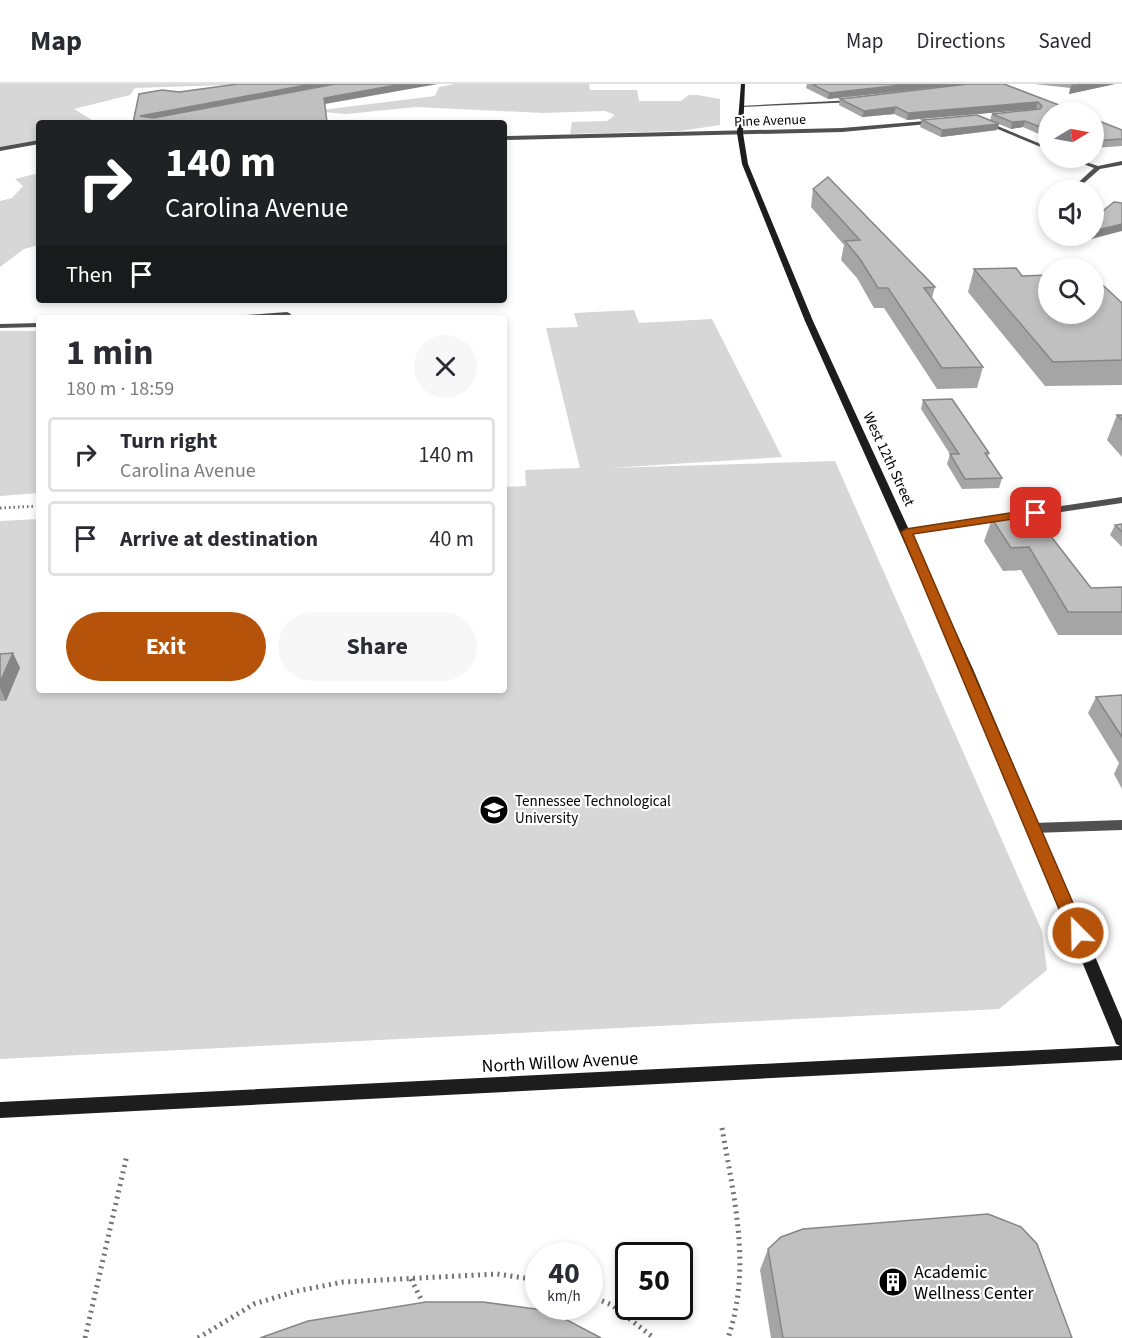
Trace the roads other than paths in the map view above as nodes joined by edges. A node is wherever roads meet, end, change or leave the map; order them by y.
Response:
1 (743, 84) edge
2 (858, 101) edge
3 (742, 105) junction
4 (991, 117) edge
5 (942, 122) edge
6 (740, 133) junction
7 (507, 138) edge
8 (36, 143) edge
9 (1038, 145) edge
10 (36, 148) edge
11 (1, 149) edge
12 (1122, 163) edge
13 (1104, 167) edge
14 (1098, 168) edge
15 (1085, 180) edge
16 (287, 314) dead end
17 (273, 315) edge
18 (36, 325) edge
19 (0, 326) edge
20 (1122, 500) edge
21 (906, 532) junction
22 (1122, 825) edge
23 (1033, 828) junction
24 (1122, 1039) edge
25 (1122, 1053) edge
26 (0, 1110) edge

1 - 3 main road, West 12th Street
2 - 3 street
3 - 6 main road, West 12th Street
4 - 9 street
5 - 6 street, Pine Avenue
6 - 7 street, Pine Avenue
6 - 21 main road, West 12th Street
8 - 11 street
10 - 11 street
12 - 13 street
14 - 15 street
16 - 17 street
18 - 19 street
20 - 21 street
21 - 23 main road, West 12th Street
22 - 23 street
23 - 24 main road, West 12th Street
25 - 26 main road, North Willow Avenue

